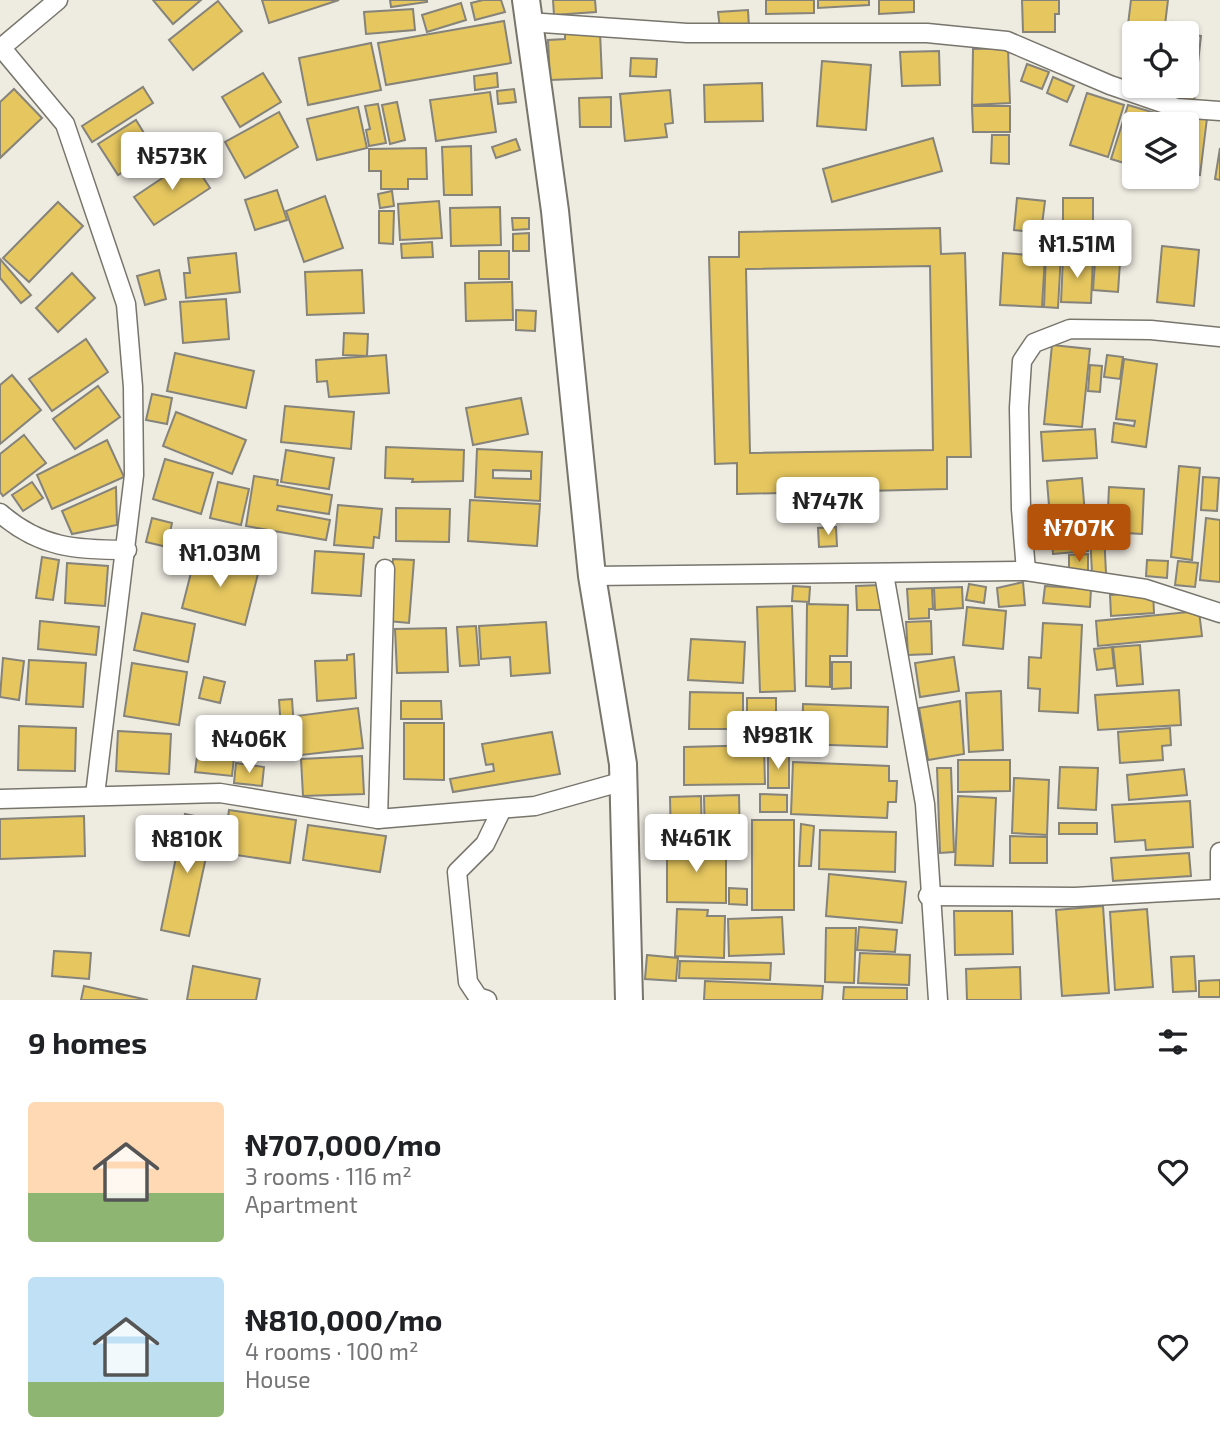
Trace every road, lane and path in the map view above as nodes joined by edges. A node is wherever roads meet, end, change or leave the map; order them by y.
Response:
1 (58, 0) edge
2 (527, 11) edge
3 (1, 47) edge
4 (1220, 111) edge
5 (1220, 337) edge
6 (0, 513) edge
7 (127, 550) junction
8 (385, 569) dead end
9 (1026, 570) junction
10 (884, 574) junction
11 (592, 576) junction
12 (1220, 613) edge
13 (624, 781) junction
14 (95, 795) junction
15 (0, 799) edge
16 (501, 811) junction
17 (378, 818) junction
18 (1220, 852) edge
19 (1220, 889) edge
20 (928, 896) junction
21 (487, 1000) edge
22 (629, 1000) edge
23 (938, 1000) edge

1 - 3 street
2 - 4 street
2 - 11 main road
3 - 7 street
5 - 9 street
6 - 7 street
7 - 14 street
8 - 17 street
9 - 10 street
9 - 12 street
10 - 11 street
10 - 20 street
11 - 13 main road
13 - 16 street
13 - 22 main road
14 - 15 street
14 - 17 street
16 - 17 street
16 - 21 street
18 - 19 street
19 - 20 street
20 - 23 street

